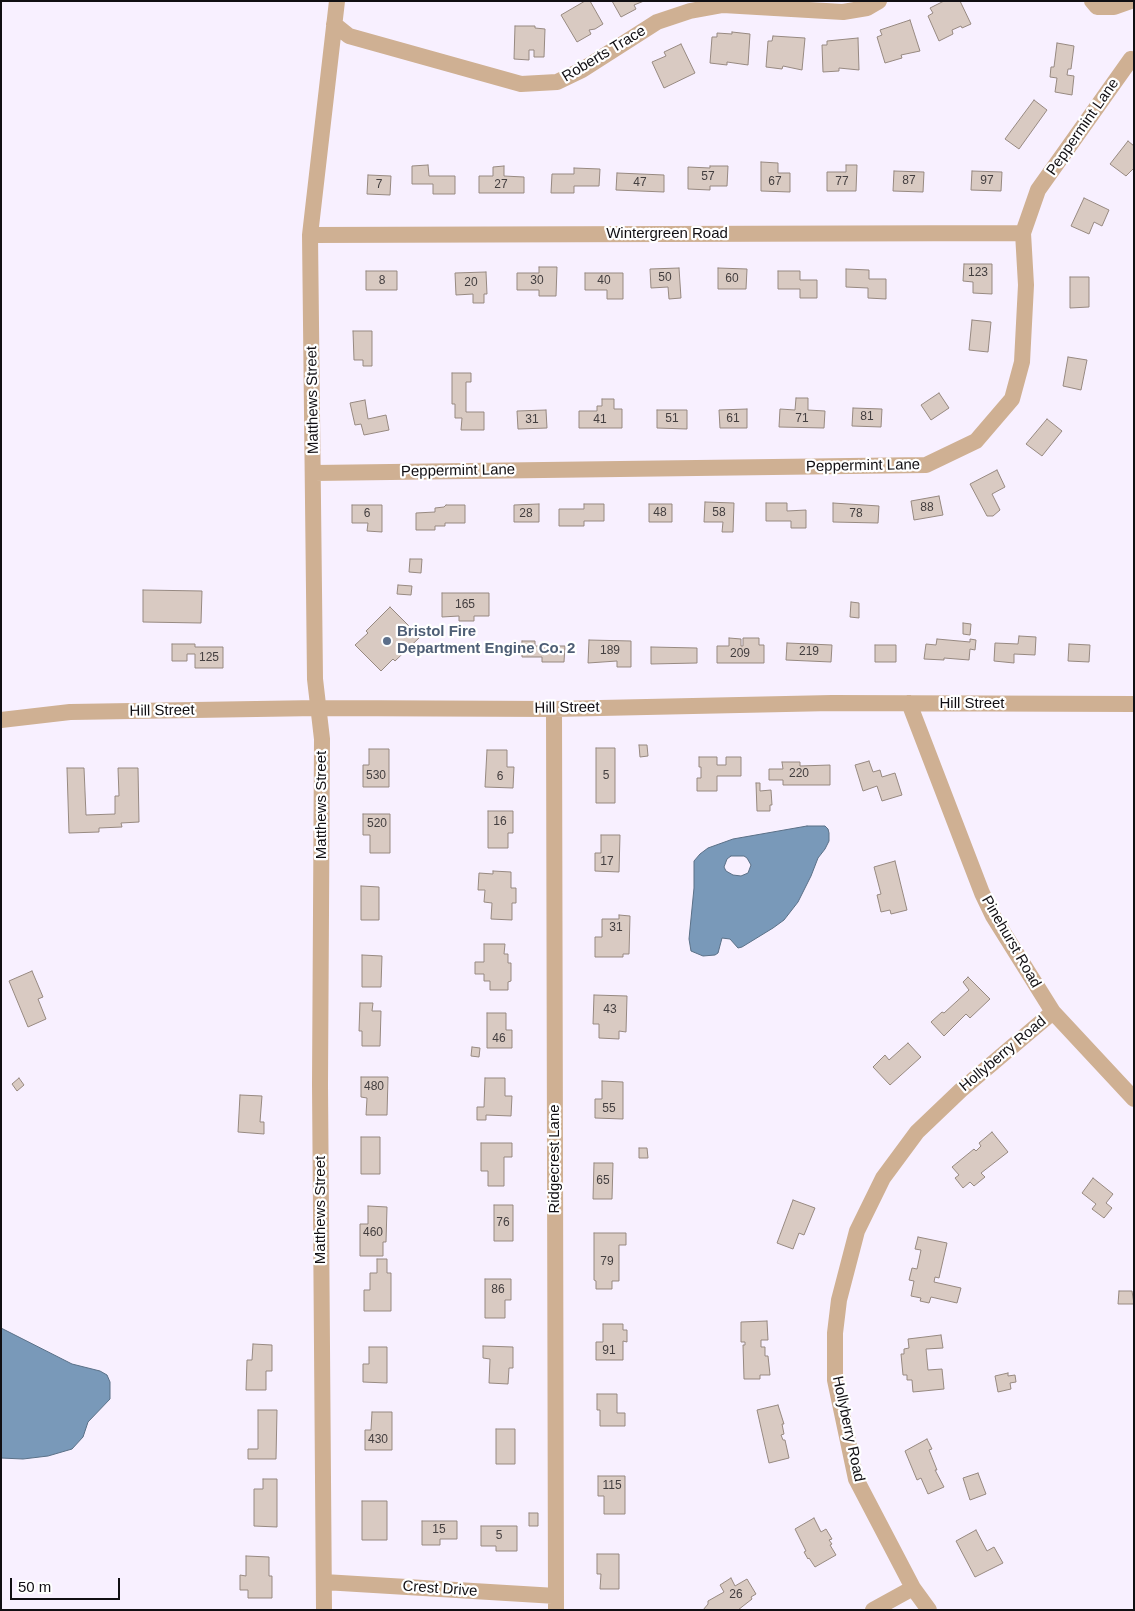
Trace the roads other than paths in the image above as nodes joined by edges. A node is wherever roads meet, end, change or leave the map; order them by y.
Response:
1 (337, 1) edge
2 (879, 1) edge
3 (1092, 1) edge
4 (1131, 1) edge
5 (334, 24) junction
6 (1131, 59) dead end
7 (1023, 233) junction
8 (310, 235) junction
9 (314, 473) junction
10 (909, 704) junction
11 (1134, 704) edge
12 (318, 708) junction
13 (554, 709) junction
14 (1, 720) edge
15 (1053, 1012) junction
16 (1134, 1099) edge
17 (324, 1582) junction
18 (913, 1588) junction
19 (556, 1603) edge
20 (324, 1610) edge
21 (873, 1610) edge
22 (929, 1610) edge

1 - 5 street, Matthews Street
2 - 5 street, Roberts Trace
3 - 4 street
5 - 8 street, Matthews Street
6 - 7 street, Peppermint Lane
7 - 8 street, Wintergreen Road
7 - 9 street, Peppermint Lane
8 - 9 street, Matthews Street
9 - 12 street, Matthews Street
10 - 11 street, Hill Street
10 - 13 street, Hill Street
10 - 15 street, Pinehurst Road
12 - 13 street, Hill Street
12 - 14 street, Hill Street
12 - 17 street, Matthews Street
13 - 19 street, Ridgecrest Lane
15 - 16 street, Pinehurst Road
15 - 18 street, Hollyberry Road
17 - 19 street, Crest Drive
17 - 20 street, Matthews Street
18 - 21 street
18 - 22 street, Hollyberry Road

